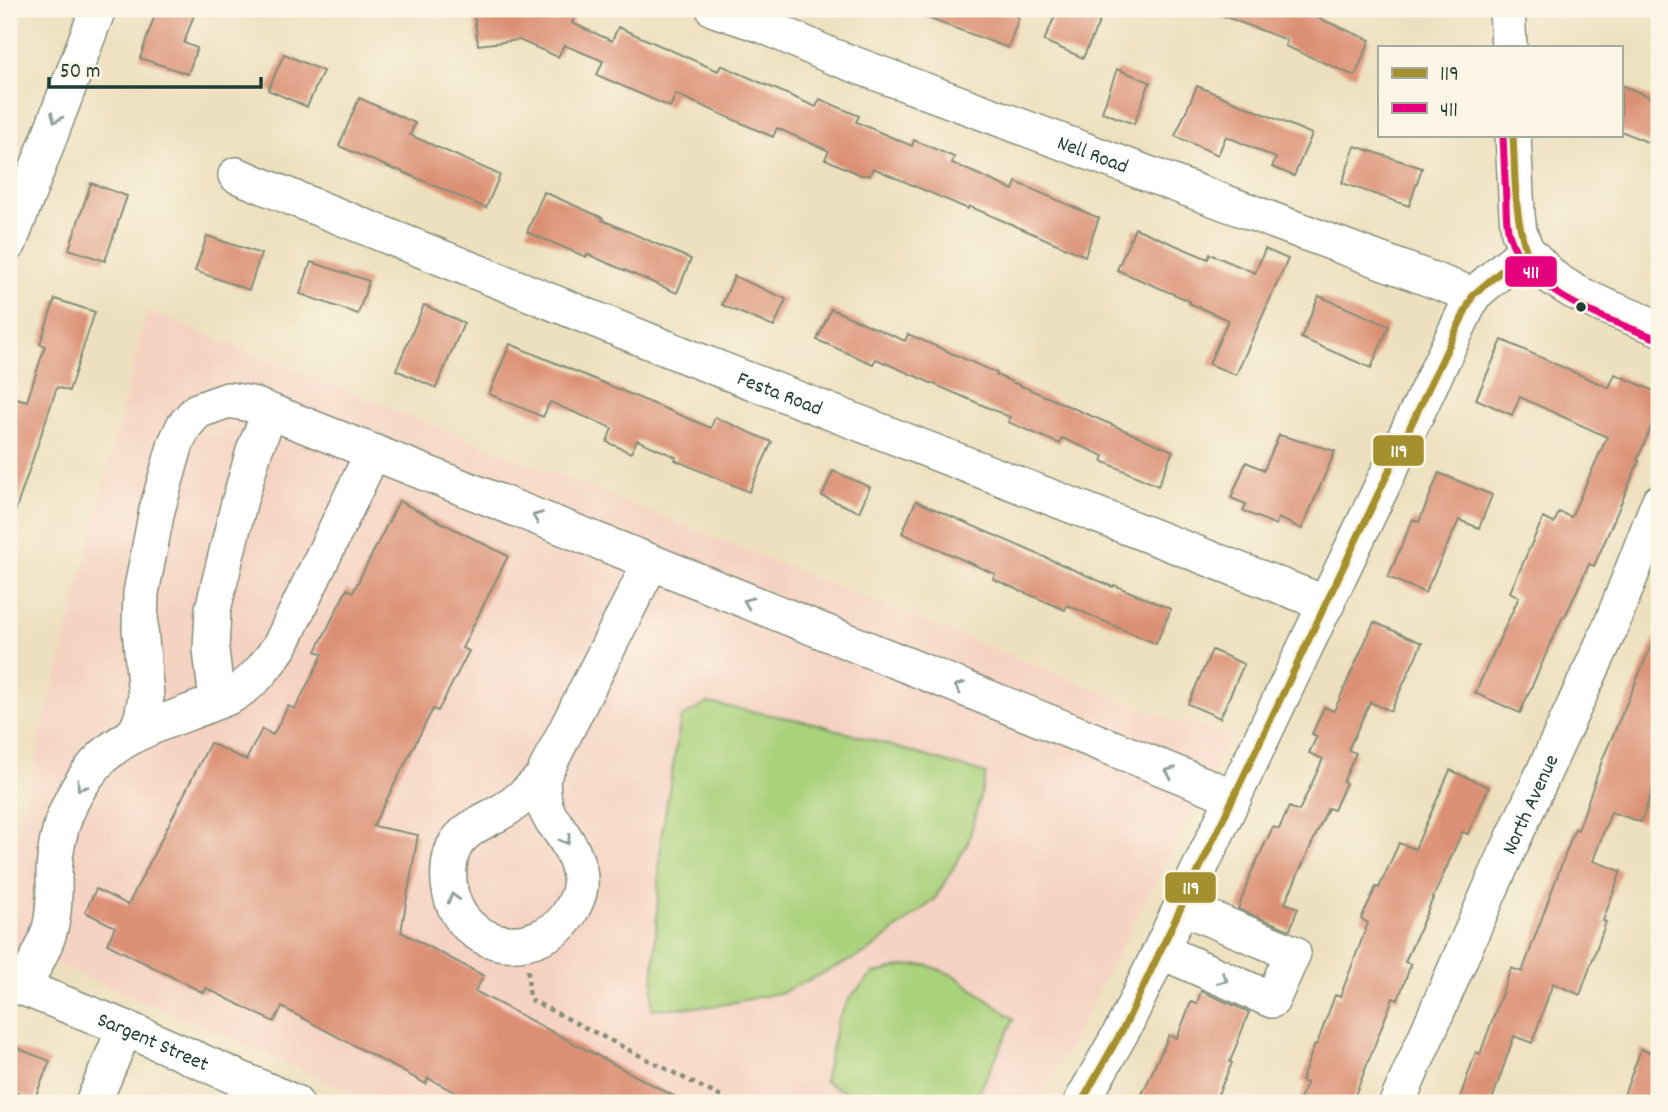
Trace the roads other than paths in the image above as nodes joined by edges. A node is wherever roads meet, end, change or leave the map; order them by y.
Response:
1 (98, 9) edge
2 (713, 9) edge
3 (1513, 136) edge
4 (236, 175) dead end
5 (9, 243) edge
6 (1526, 250) junction
7 (1473, 295) junction
8 (1659, 328) edge
9 (270, 412) junction
10 (373, 452) junction
11 (1659, 502) edge
12 (651, 562) junction
13 (1327, 604) junction
14 (216, 701) junction
15 (129, 738) junction
16 (542, 778) junction
17 (1234, 797) junction
18 (1182, 907) junction
19 (1161, 951) junction
20 (16, 984) edge
21 (125, 1028) junction
22 (93, 1103) edge
23 (295, 1103) edge
24 (1082, 1103) edge
25 (1397, 1103) edge

1 -> 5 street
2 - 7 street, Nell Road
3 - 6 street
4 - 13 street, Festa Road
6 - 7 street
6 - 8 street
7 - 13 street
9 - 10 street
9 - 14 street
9 - 15 street
12 -> 10 street
10 - 14 street
11 - 25 street, North Avenue
12 - 16 street
17 -> 12 street
13 - 17 street
14 - 15 street
15 -> 20 street
16 -> 16 street
17 - 18 street
18 - 19 street
19 -> 18 street
19 - 24 street
20 - 21 street, Sargent Street
21 - 22 street
21 - 23 street, Sargent Street

